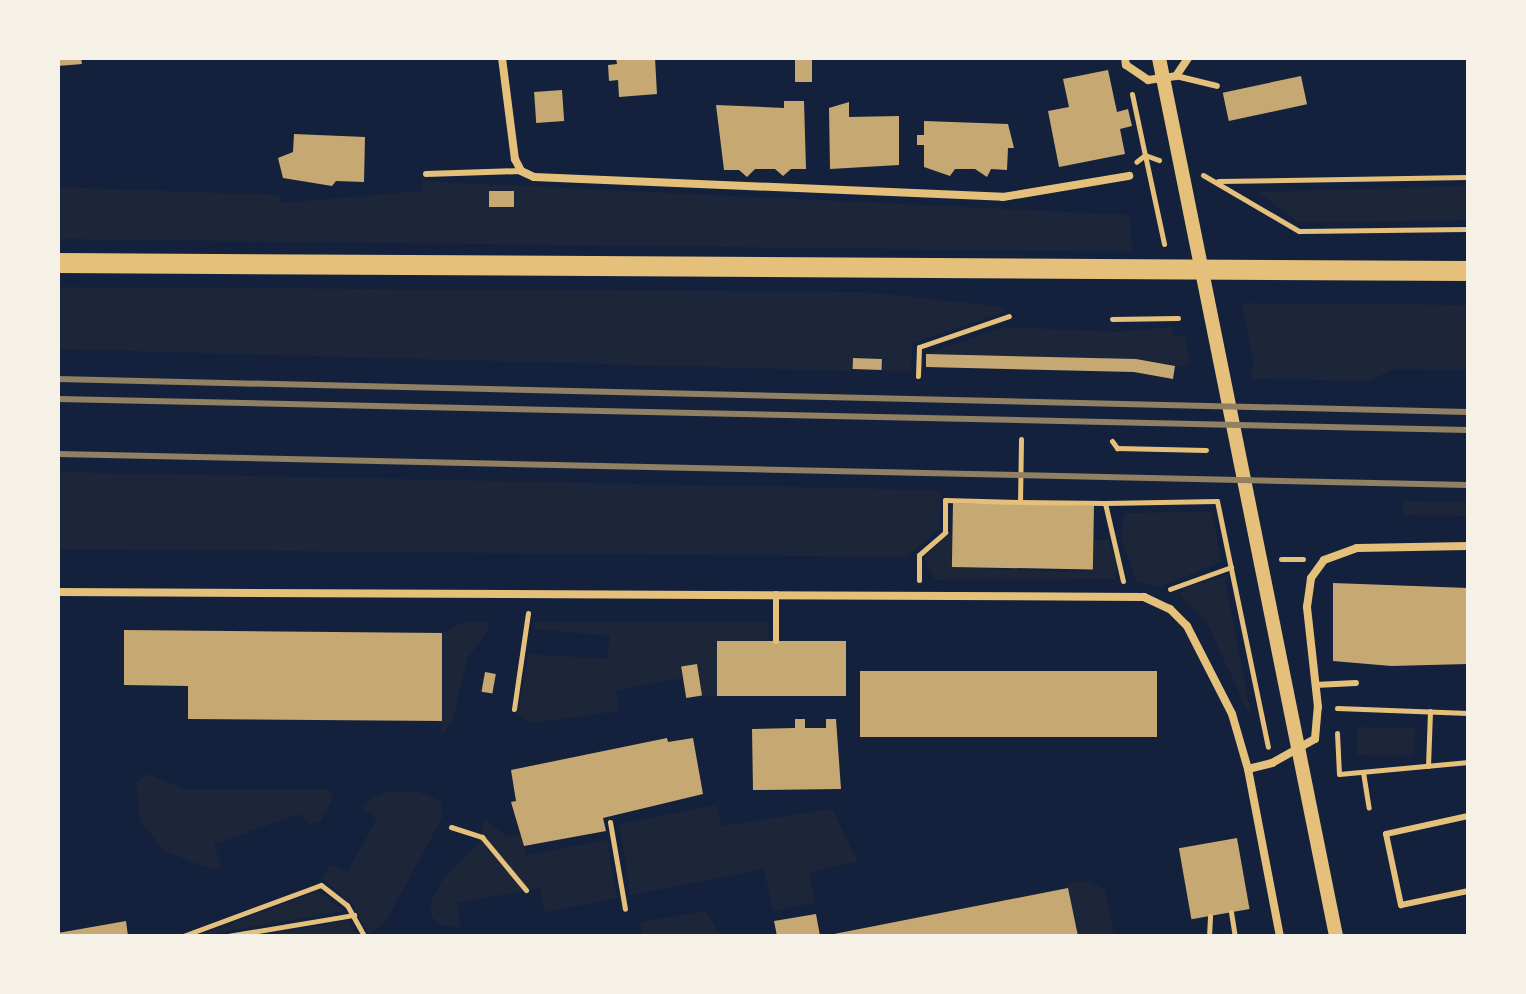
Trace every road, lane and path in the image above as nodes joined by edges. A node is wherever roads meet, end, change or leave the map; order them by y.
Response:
1 (502, 58) edge
2 (1159, 58) edge
3 (1188, 58) edge
4 (1125, 62) edge
5 (1176, 76) junction
6 (1217, 86) dead end
7 (521, 171) junction
8 (426, 174) dead end
9 (1129, 176) dead end
10 (1468, 177) edge
11 (1115, 178) junction
12 (1152, 185) dead end
13 (1468, 229) edge
14 (1166, 253) dead end
15 (58, 263) edge
16 (1468, 271) edge
17 (1009, 316) dead end
18 (1178, 318) dead end
19 (1112, 319) dead end
20 (918, 376) dead end
21 (1021, 439) dead end
22 (1112, 441) dead end
23 (1206, 450) dead end
24 (1020, 502) junction
25 (1105, 503) junction
26 (1468, 546) edge
27 (1221, 569) dead end
28 (58, 592) edge
29 (776, 594) junction
30 (920, 594) junction
31 (1123, 595) junction
32 (1153, 600) junction
33 (516, 613) dead end
34 (528, 613) junction
35 (544, 613) dead end
36 (776, 641) dead end
37 (1356, 683) dead end
38 (1315, 685) junction
39 (514, 709) dead end
40 (1430, 711) junction
41 (1468, 713) edge
42 (1468, 762) edge
43 (1272, 763) junction
44 (1428, 766) junction
45 (1248, 769) junction
46 (1363, 772) junction
47 (1369, 808) dead end
48 (1468, 816) edge
49 (610, 822) dead end
50 (451, 827) dead end
51 (526, 890) dead end
52 (1468, 891) edge
53 (625, 909) dead end
54 (1231, 912) dead end
55 (354, 915) junction
56 (1210, 916) dead end
57 (1335, 930) edge
58 (183, 936) edge
59 (228, 936) edge
60 (364, 936) edge
61 (1209, 936) edge
62 (1235, 936) edge
63 (1280, 936) edge

1 - 7 street
2 - 57 street
3 - 5 street
4 - 5 street
4 - 11 path
5 - 6 lane
7 - 8 lane
7 - 11 street
9 - 11 street
10 - 13 path
12 - 14 path
15 - 16 main road
17 - 20 path
18 - 19 path
21 - 24 path
22 - 23 path
24 - 25 path
24 - 30 path
25 - 31 path
25 - 43 path
26 - 38 street
27 - 32 path
28 - 29 street
29 - 30 street
29 - 36 lane
30 - 31 street
31 - 32 street
32 - 45 street
33 - 34 path
34 - 35 path
34 - 39 path
37 - 38 lane
38 - 43 street
40 - 41 path
40 - 44 path
40 - 46 path
42 - 44 path
43 - 45 street
44 - 46 path
45 - 63 street
46 - 47 path
48 - 52 lane
49 - 53 path
50 - 51 path
54 - 62 path
55 - 58 path
55 - 59 path
55 - 60 path
56 - 61 path

